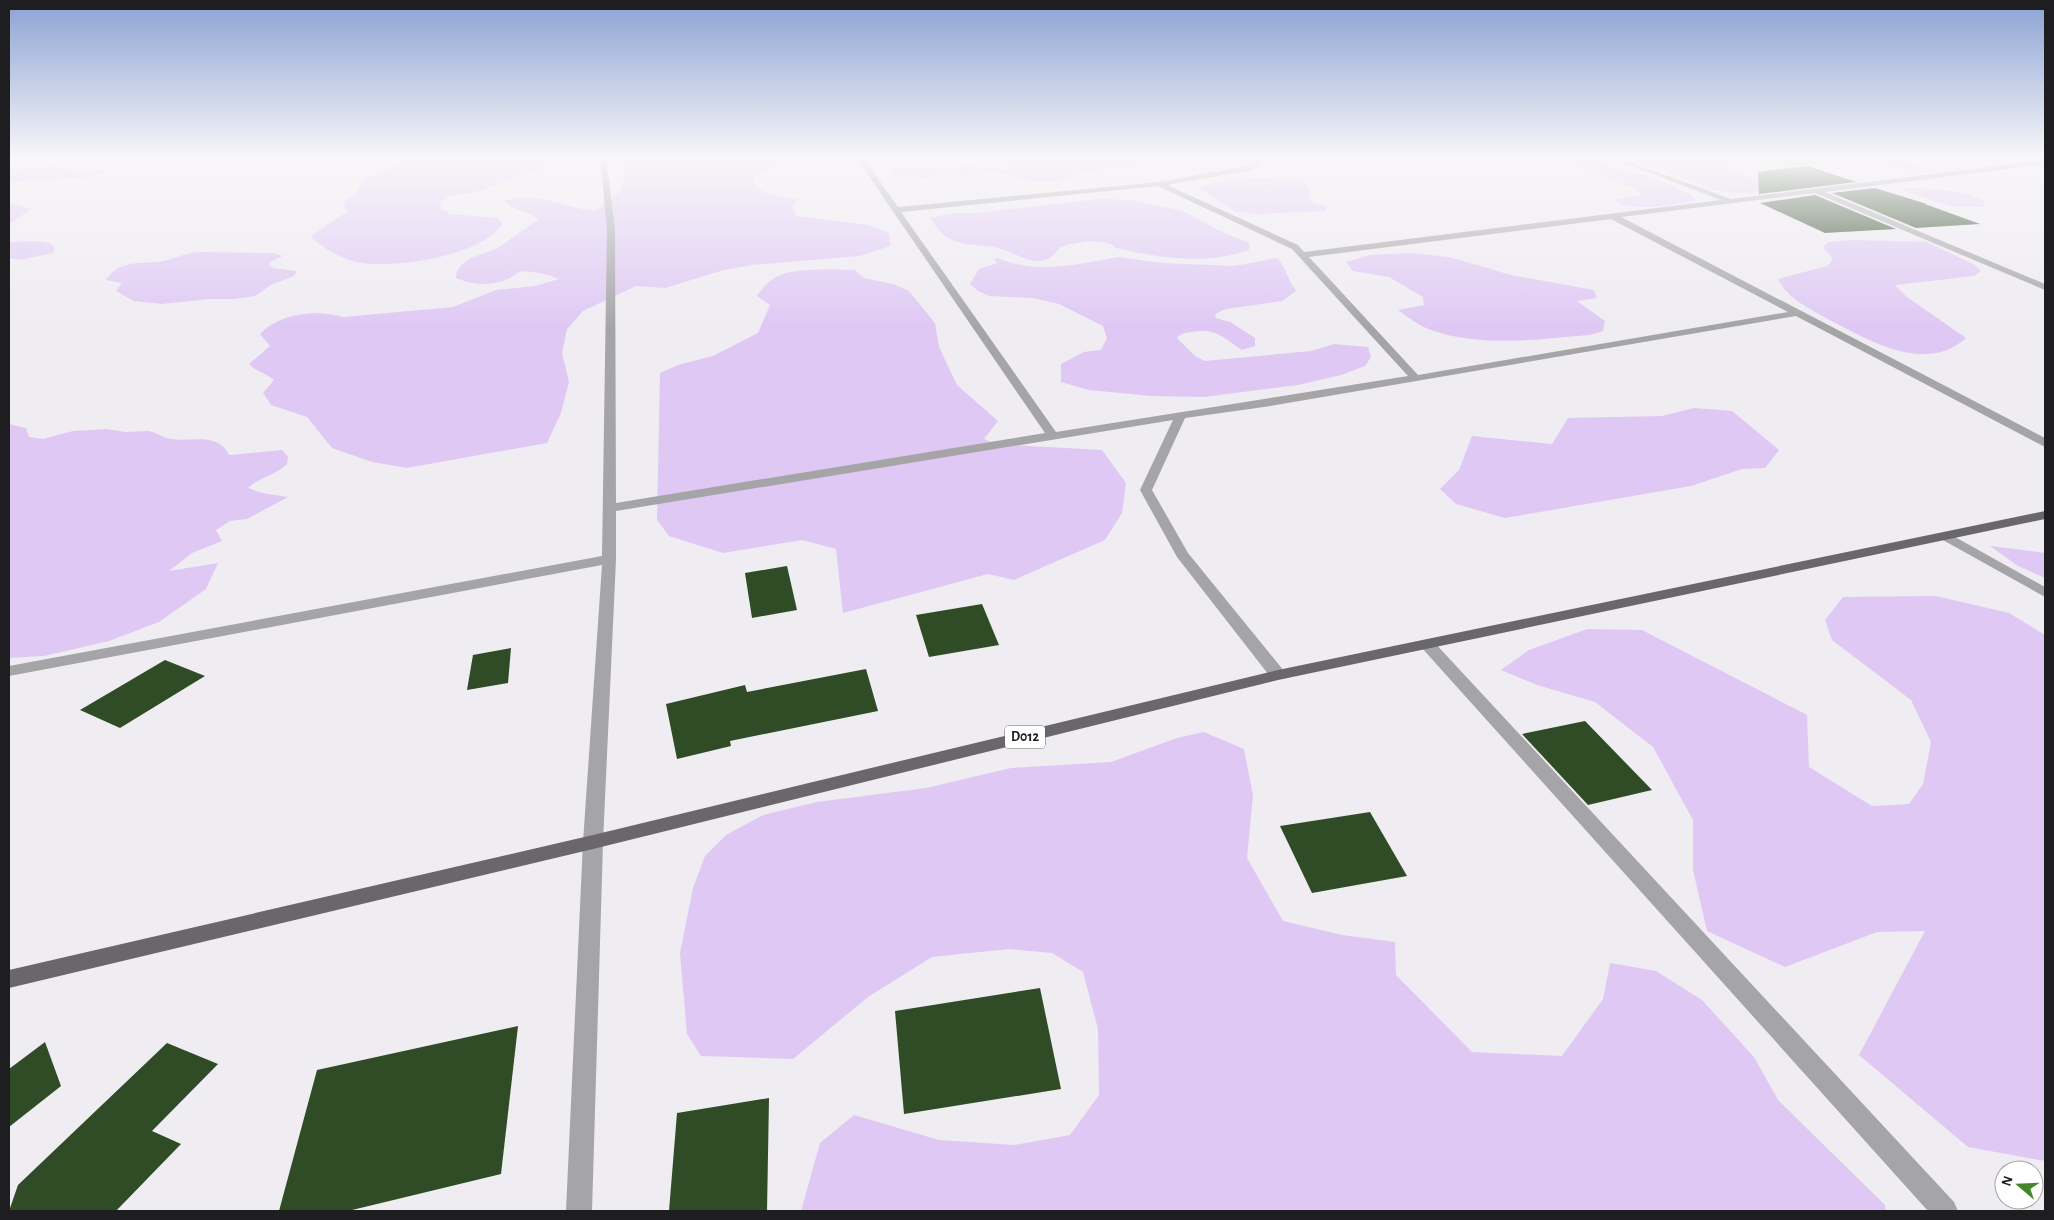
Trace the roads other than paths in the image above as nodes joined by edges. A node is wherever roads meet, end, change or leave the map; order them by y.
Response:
1 (609, 213) edge
2 (898, 213) edge
3 (1221, 213) edge
4 (1635, 213) edge
5 (1870, 213) edge
6 (1612, 216) junction
7 (1300, 255) junction
8 (2045, 276) edge
9 (2027, 279) junction
10 (2045, 287) edge
11 (1798, 313) junction
12 (1414, 378) junction
13 (1181, 415) junction
14 (1053, 436) junction
15 (2045, 443) edge
16 (609, 508) junction
17 (2045, 515) edge
18 (1946, 536) junction
19 (609, 560) junction
20 (2045, 593) edge
21 (1427, 644) junction
22 (9, 670) edge
23 (1278, 675) junction
24 (593, 842) junction
25 (9, 979) edge
26 (579, 1211) edge
27 (1944, 1211) edge

1 - 16 street
2 - 14 street
3 - 7 street
4 - 6 street
5 - 9 street
6 - 7 street
6 - 11 street
7 - 12 street
8 - 9 street
9 - 10 street
11 - 12 street
11 - 15 street
12 - 13 street
13 - 14 street
13 - 23 street
14 - 16 street
16 - 19 street
17 - 18 main road, D012
18 - 20 street
18 - 21 main road, D012
19 - 22 street
19 - 24 street
21 - 23 main road, D012
21 - 27 street
23 - 24 main road, D012
24 - 25 main road, D012
24 - 26 street

